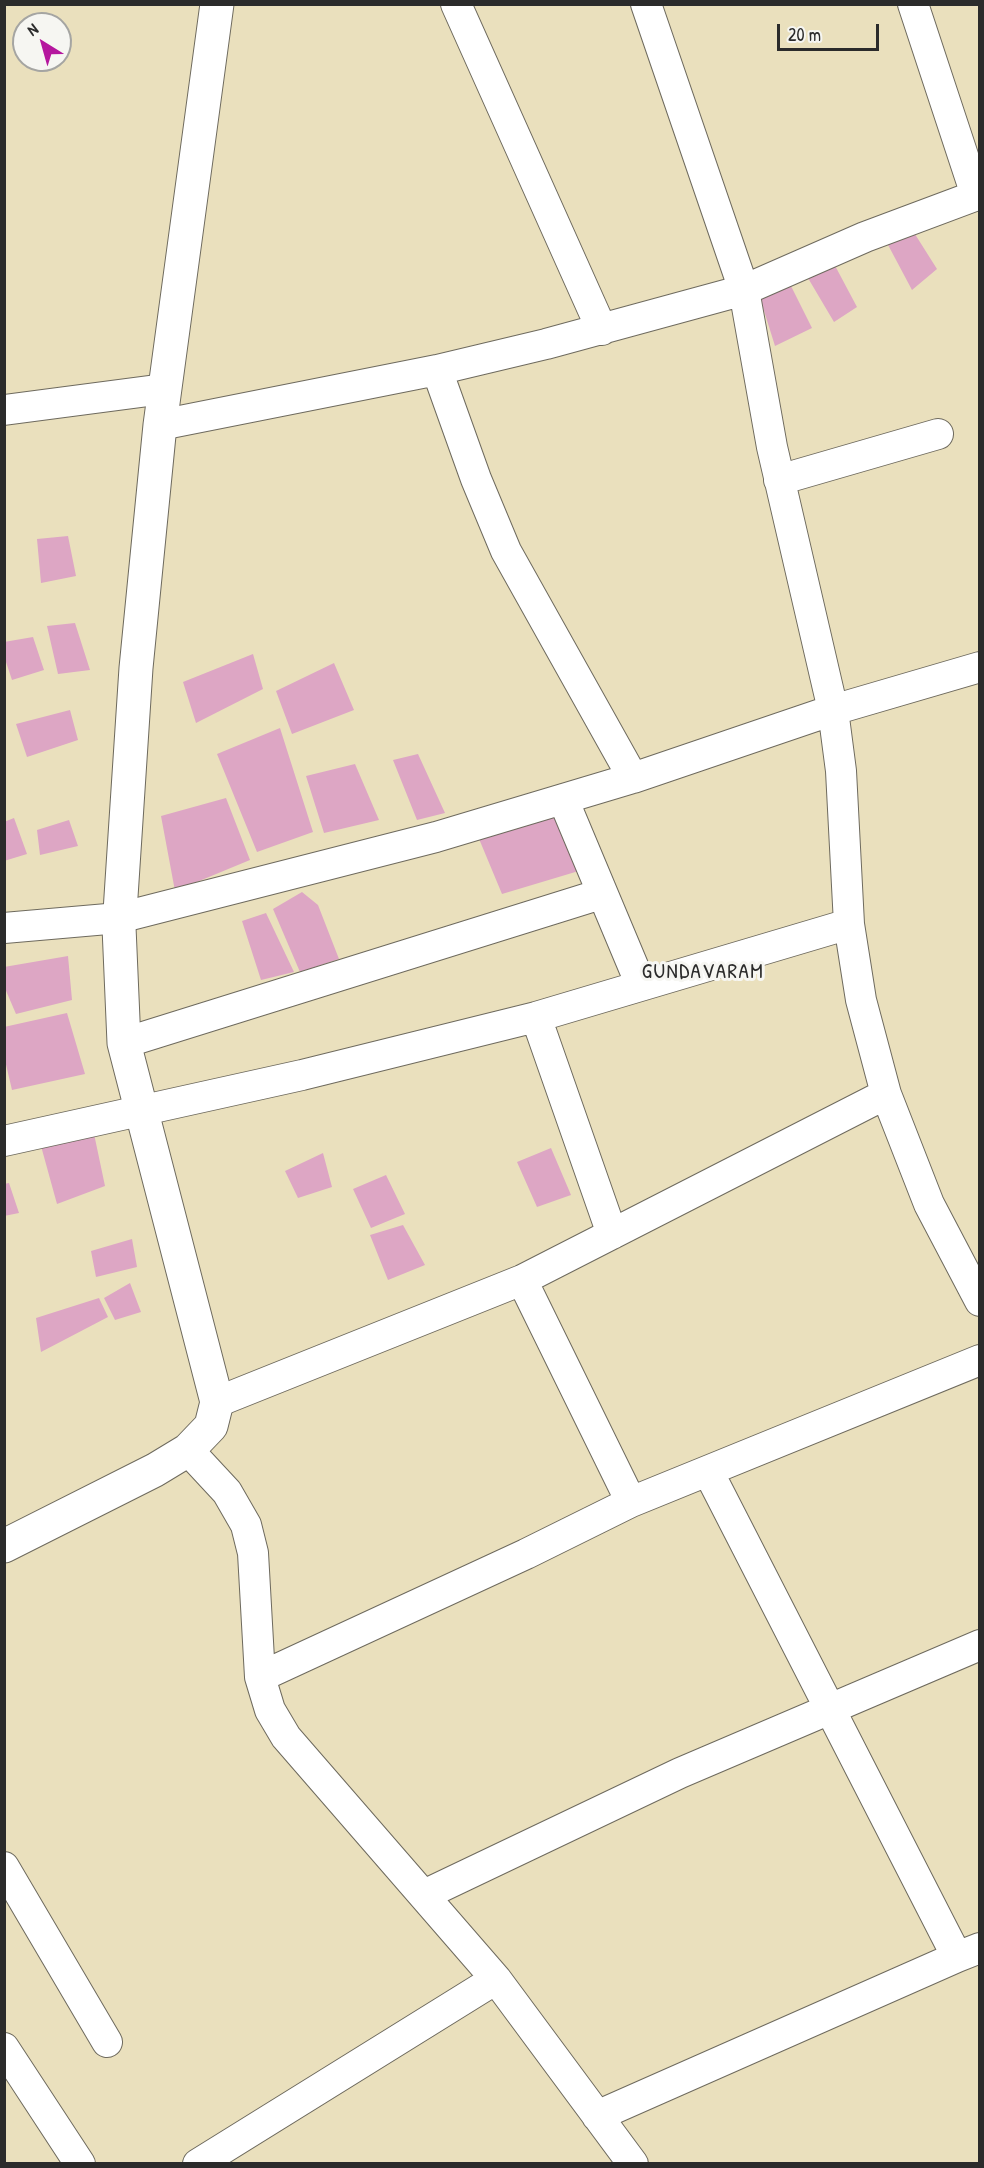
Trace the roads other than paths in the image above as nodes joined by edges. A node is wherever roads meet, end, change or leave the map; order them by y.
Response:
1 (217, 4) edge
2 (456, 4) edge
3 (646, 4) edge
4 (913, 4) edge
5 (978, 195) edge
6 (744, 290) junction
7 (602, 330) junction
8 (438, 370) junction
9 (164, 389) junction
10 (4, 410) edge
11 (160, 425) junction
12 (938, 434) dead end
13 (779, 480) junction
14 (980, 666) edge
15 (833, 710) junction
16 (633, 778) junction
17 (563, 799) junction
18 (601, 894) junction
19 (119, 918) junction
20 (849, 924) junction
21 (4, 928) edge
22 (641, 986) junction
23 (536, 1017) junction
24 (124, 1042) junction
25 (886, 1094) junction
26 (141, 1111) junction
27 (4, 1141) edge
28 (612, 1234) junction
29 (522, 1280) junction
30 (980, 1301) edge
31 (980, 1360) edge
32 (217, 1402) junction
33 (188, 1450) junction
34 (708, 1471) junction
35 (632, 1502) junction
36 (4, 1546) edge
37 (980, 1645) edge
38 (260, 1677) junction
39 (830, 1708) junction
40 (4, 1867) edge
41 (424, 1895) junction
42 (968, 1953) edge
43 (496, 1979) junction
44 (107, 2042) dead end
45 (4, 2048) edge
46 (597, 2116) junction
47 (80, 2163) edge
48 (198, 2163) edge
49 (633, 2163) edge

1 - 9 main road
2 - 7 street
3 - 6 street
4 - 5 street
5 - 6 street
6 - 7 street
6 - 13 street
7 - 8 street
8 - 11 street
8 - 16 street
9 - 10 street
9 - 11 main road
11 - 19 main road
12 - 13 street
13 - 15 street
14 - 15 street
15 - 16 street
15 - 20 street
16 - 17 street
17 - 18 street
17 - 19 street
18 - 22 street
18 - 24 street
19 - 21 street
19 - 24 main road
20 - 22 street
20 - 25 street
22 - 23 street
23 - 26 street
23 - 28 street
24 - 26 main road
25 - 28 street
25 - 30 street
26 - 27 street
26 - 32 main road
28 - 29 street
29 - 32 street
29 - 35 street
31 - 34 street
32 - 33 main road
33 - 36 main road
33 - 38 street
34 - 35 street
34 - 39 street
35 - 38 street
37 - 39 street
38 - 41 street
39 - 41 street
39 - 42 street
40 - 44 street
41 - 43 street
42 - 46 street
43 - 46 street
43 - 48 street
45 - 47 street
46 - 49 street

